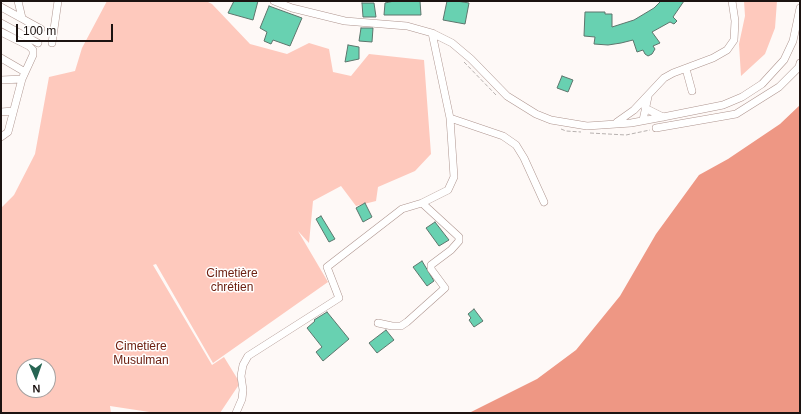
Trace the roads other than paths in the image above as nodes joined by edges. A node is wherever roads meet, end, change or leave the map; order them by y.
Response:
1 (18, 1) edge
2 (58, 1) edge
3 (274, 1) edge
4 (732, 1) edge
5 (1, 7) edge
6 (800, 8) edge
7 (22, 18) junction
8 (1, 23) edge
9 (41, 29) dead end
10 (1, 32) edge
11 (432, 33) junction
12 (38, 43) dead end
13 (52, 43) dead end
14 (1, 58) edge
15 (800, 63) edge
16 (686, 69) junction
17 (24, 76) junction
18 (1, 80) edge
19 (692, 91) dead end
20 (649, 95) junction
21 (645, 108) junction
22 (634, 110) junction
23 (13, 111) junction
24 (1, 112) edge
25 (663, 117) junction
26 (450, 118) junction
27 (643, 120) junction
28 (631, 122) junction
29 (614, 124) junction
30 (656, 128) road end
31 (1, 137) edge
32 (422, 202) junction
33 (544, 202) dead end
34 (378, 323) dead end
35 (236, 413) edge

1 - 7 street
2 - 13 street
3 - 11 street
4 - 16 street
5 - 7 street
6 - 25 street
7 - 9 street
8 - 12 street
10 - 17 street
11 - 26 street
11 - 29 street
14 - 17 street
15 - 30 street
16 - 19 street
16 - 20 street
17 - 18 street
17 - 23 street
20 - 21 street
20 - 22 street
21 - 25 street
21 - 27 street
22 - 28 street
22 - 29 street
23 - 24 street
23 - 31 street
25 - 27 street
26 - 32 street
26 - 33 street
27 - 28 street
28 - 29 street
32 - 34 street
32 - 35 street

